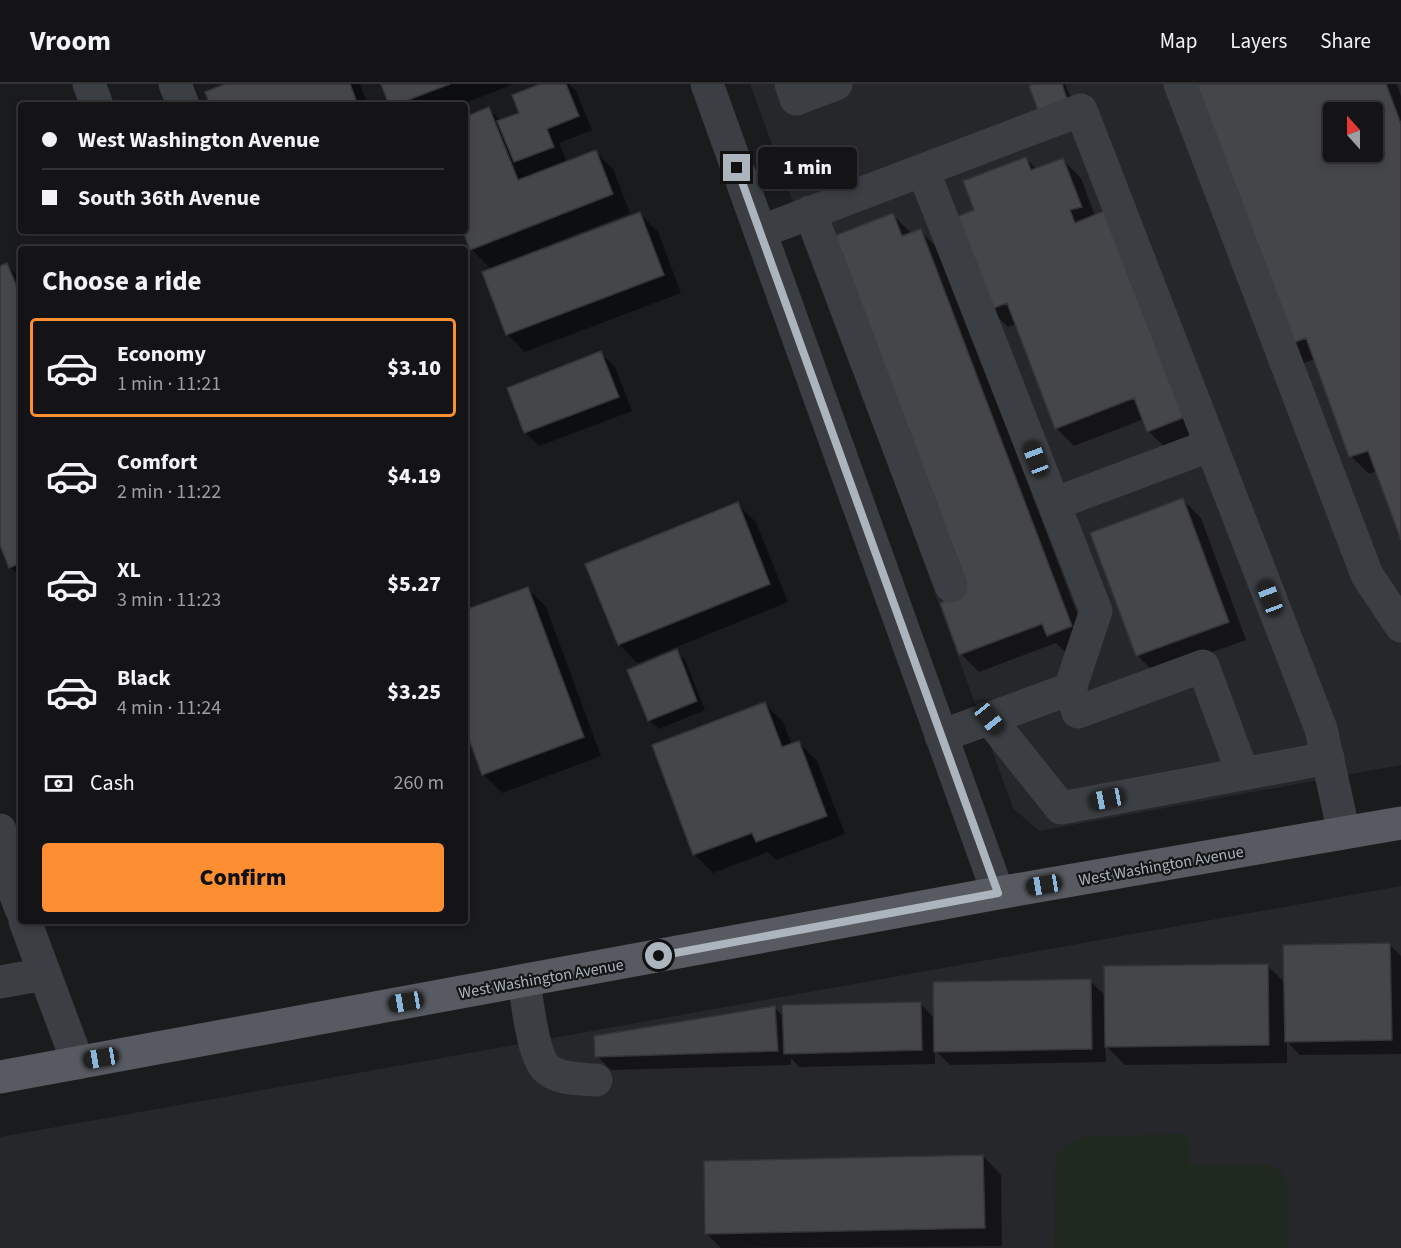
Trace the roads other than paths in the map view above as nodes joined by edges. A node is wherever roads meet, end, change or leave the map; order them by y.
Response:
1 (89, 84) edge
2 (175, 84) edge
3 (706, 84) edge
4 (791, 84) edge
5 (836, 84) edge
6 (1180, 84) edge
7 (96, 102) edge
8 (182, 102) edge
9 (922, 170) junction
10 (810, 212) junction
11 (760, 232) junction
12 (1211, 445) junction
13 (1054, 504) junction
14 (951, 586) dead end
15 (1401, 626) edge
16 (1070, 689) junction
17 (989, 718) junction
18 (941, 736) junction
19 (1328, 758) junction
20 (1243, 774) junction
21 (1401, 823) edge
22 (0, 830) edge
23 (1344, 833) junction
24 (3, 866) edge
25 (998, 893) junction
26 (18, 902) edge
27 (27, 924) edge
28 (45, 974) junction
29 (524, 981) junction
30 (0, 982) edge
31 (78, 1063) junction
32 (0, 1077) edge
33 (596, 1080) dead end

1 - 7 street
2 - 8 street
3 - 11 street
4 - 5 street
6 - 15 street
9 - 10 street
9 - 12 street
9 - 13 street
10 - 11 street
10 - 14 street
11 - 18 street
12 - 13 street
12 - 19 street
13 - 16 street
16 - 17 street
16 - 20 street
17 - 18 street
17 - 20 street
18 - 25 street
19 - 20 street
19 - 23 street
21 - 23 main road, West Washington Avenue
22 - 24 street
23 - 25 main road, West Washington Avenue
24 - 26 street
25 - 29 main road, West Washington Avenue
27 - 28 street
28 - 30 street
28 - 31 street
29 - 31 main road, West Washington Avenue
29 - 33 street
31 - 32 main road, West Washington Avenue

